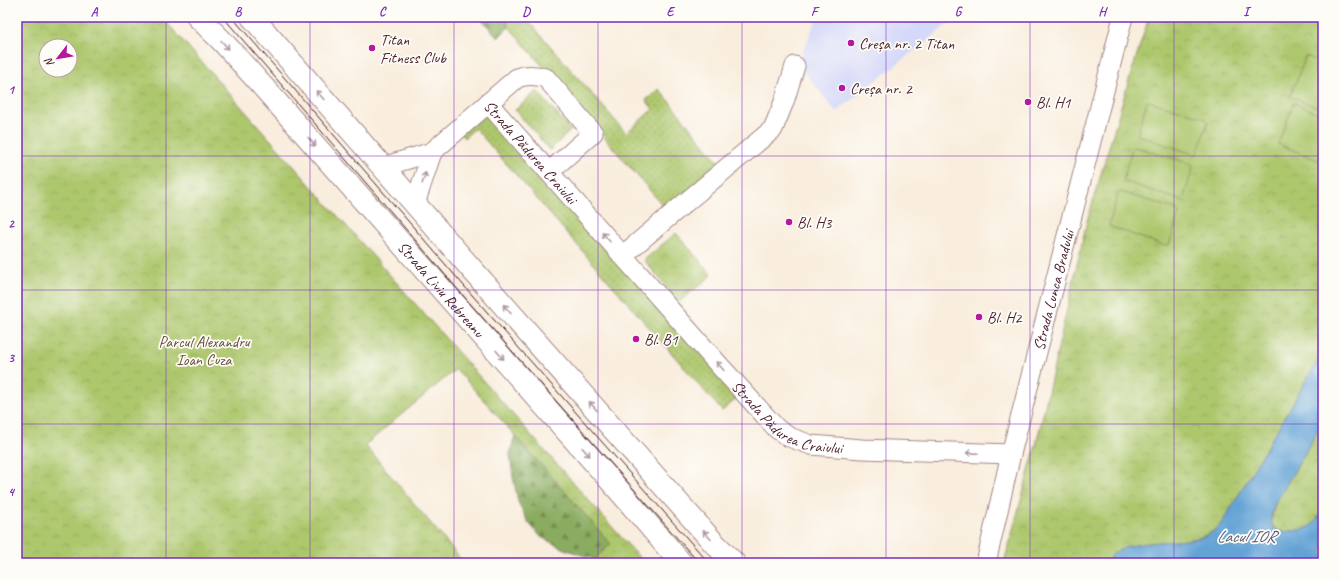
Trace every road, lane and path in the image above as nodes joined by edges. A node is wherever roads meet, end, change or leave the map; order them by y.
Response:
1 (198, 17) edge
2 (252, 17) edge
3 (1123, 17) edge
4 (795, 66) dead end
5 (488, 103) junction
6 (432, 152) junction
7 (382, 167) junction
8 (549, 172) junction
9 (415, 204) junction
10 (622, 256) junction
11 (1011, 454) junction
12 (681, 563) edge
13 (734, 563) edge
14 (986, 563) edge

1 -> 12 main road, Strada Liviu Rebreanu
7 -> 2 main road
3 - 11 street, Strada Lunca Bradului
4 - 10 street
5 - 6 street, Strada Pădurea Craiului
5 - 8 street, Strada Pădurea Craiului
5 - 8 street
6 - 7 street, Strada Pădurea Craiului
9 -> 6 street
7 - 9 main road
10 -> 8 street, Strada Pădurea Craiului
13 -> 9 main road
11 -> 10 street, Strada Pădurea Craiului
11 - 14 street, Strada Lunca Bradului

